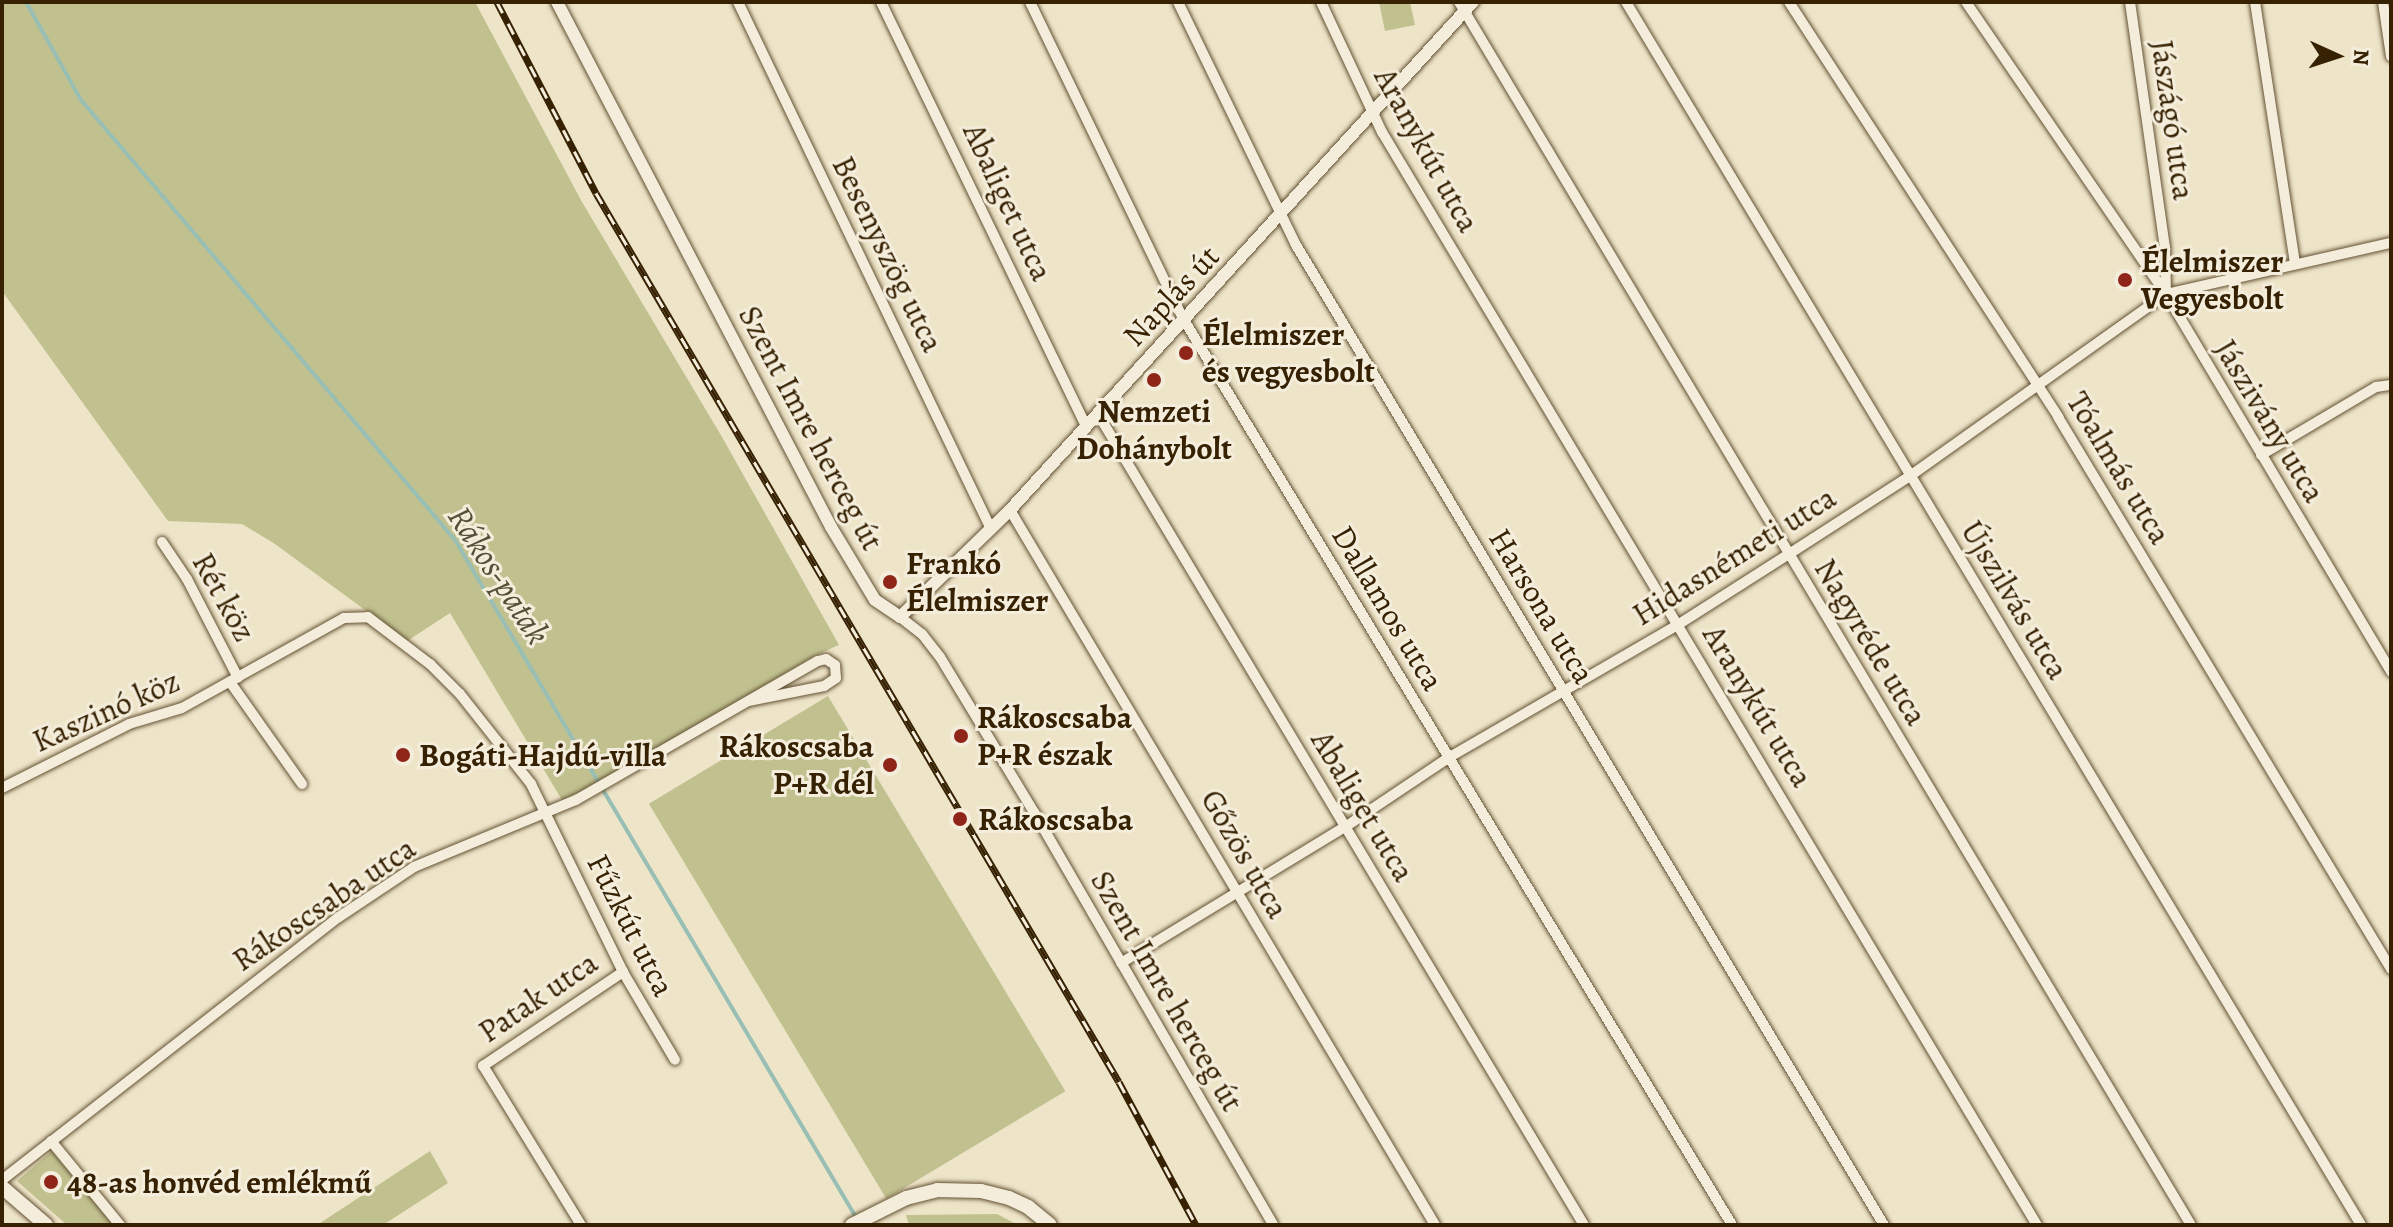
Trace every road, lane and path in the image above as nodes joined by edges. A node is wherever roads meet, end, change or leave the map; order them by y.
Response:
1 (557, 2) edge
2 (738, 2) edge
3 (881, 2) edge
4 (1030, 2) edge
5 (1178, 2) edge
6 (1321, 2) edge
7 (1626, 2) edge
8 (1789, 2) edge
9 (1966, 2) edge
10 (2130, 2) edge
11 (2255, 2) edge
12 (2383, 2) edge
13 (1466, 5) edge
14 (2391, 56) edge
15 (1372, 113) junction
16 (1280, 216) junction
17 (2391, 243) edge
18 (2295, 264) junction
19 (2166, 294) junction
20 (1184, 320) junction
21 (2391, 385) edge
22 (2038, 386) junction
23 (1098, 414) junction
24 (1086, 426) junction
25 (2261, 455) junction
26 (1910, 476) junction
27 (1010, 510) junction
28 (991, 529) junction
29 (162, 542) dead end
30 (1789, 554) junction
31 (900, 617) junction
32 (1679, 624) junction
33 (2391, 672) edge
34 (234, 680) junction
35 (1564, 691) junction
36 (749, 701) junction
37 (1448, 758) junction
38 (302, 784) dead end
39 (2, 788) edge
40 (545, 811) junction
41 (1345, 827) junction
42 (1236, 890) junction
43 (1121, 963) junction
44 (2391, 969) edge
45 (623, 972) junction
46 (675, 1060) dead end
47 (51, 1141) junction
48 (2, 1180) edge
49 (2, 1187) edge
50 (46, 1225) edge
51 (120, 1225) edge
52 (581, 1225) edge
53 (852, 1225) edge
54 (1050, 1225) edge
55 (1273, 1225) edge
56 (1435, 1225) edge
57 (1584, 1225) edge
58 (1732, 1225) edge
59 (1884, 1225) edge
60 (2037, 1225) edge
61 (2191, 1225) edge
62 (2361, 1225) edge

1 - 31 street, Szent Imre herceg út
2 - 28 street, Besenyszög utca
3 - 24 street, Abaliget utca
4 - 20 street, Dallamos utca
5 - 16 street, Harsona utca
6 - 15 street, Aranykút utca
7 - 26 street, Újszilvás utca
8 - 22 street, Tóalmás utca
9 - 19 street, Jászivány utca
10 - 19 street, Jászágó utca
11 - 18 street
12 - 14 street
13 - 15 street, Naplás út
13 - 30 street, Nagyréde utca
15 - 16 street, Naplás út
15 - 32 street, Aranykút utca
16 - 20 street, Naplás út
16 - 35 street, Harsona utca
17 - 18 street, Hidasnémeti utca
18 - 19 street, Hidasnémeti utca
19 - 22 street, Hidasnémeti utca
19 - 25 street, Jászivány utca
20 - 23 street, Naplás út
20 - 37 street, Dallamos utca
21 - 25 street
22 - 26 street, Hidasnémeti utca
22 - 44 street, Tóalmás utca
23 - 24 street, Naplás út
23 - 41 street, Abaliget utca
24 - 27 street, Naplás út
25 - 33 street, Jászivány utca
26 - 30 street, Hidasnémeti utca
26 - 62 street, Újszilvás utca
27 - 28 street, Naplás út
27 - 42 street, Gőzös utca
28 - 31 street, Naplás út
29 - 34 street, Rét köz
30 - 32 street, Hidasnémeti utca
30 - 61 street, Nagyréde utca
31 - 43 street, Szent Imre herceg út
32 - 35 street, Hidasnémeti utca
32 - 60 street, Aranykút utca
34 - 38 street, Kaszinó köz
34 - 39 street, Kaszinó köz
34 - 40 street, Kaszinó köz
35 - 37 street, Hidasnémeti utca
35 - 59 street, Harsona utca
36 - 36 street, Rákoscsaba utca
36 - 40 street, Rákoscsaba utca
37 - 41 street, Hidasnémeti utca
37 - 58 street, Dallamos utca
40 - 45 street, Fűzkút utca
40 - 47 street, Rákoscsaba utca
41 - 42 street, Hidasnémeti utca
41 - 57 street, Abaliget utca
42 - 43 street, Hidasnémeti utca
42 - 56 street, Gőzös utca
43 - 55 street, Szent Imre herceg út
45 - 46 street, Fűzkút utca
45 - 52 street, Patak utca
47 - 48 street, Rákoscsaba utca
47 - 51 street
49 - 50 main road
53 - 54 main road

